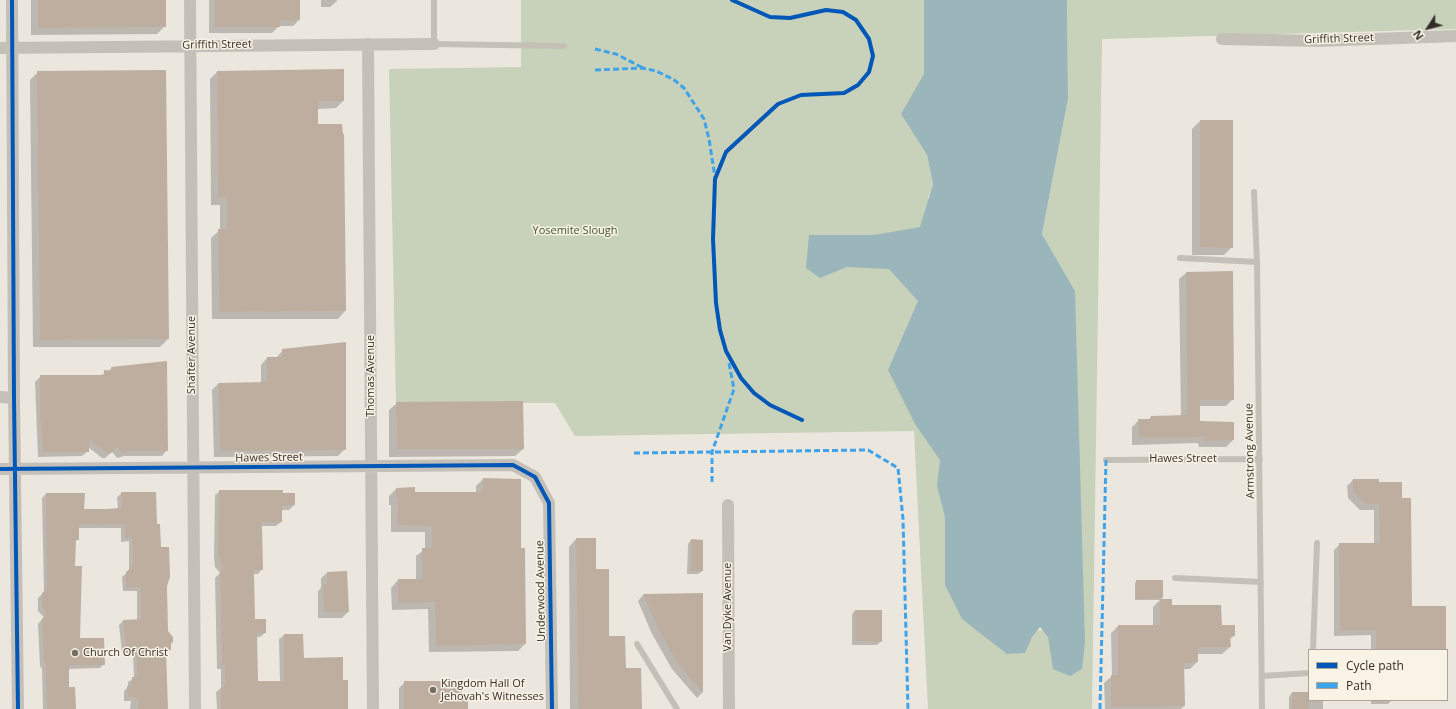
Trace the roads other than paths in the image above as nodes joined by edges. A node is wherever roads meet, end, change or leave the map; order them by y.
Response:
1 (12, 0) edge
2 (190, 0) edge
3 (434, 0) edge
4 (1456, 36) edge
5 (1222, 39) dead end
6 (368, 44) junction
7 (434, 44) junction
8 (190, 46) junction
9 (564, 46) dead end
10 (0, 48) edge
11 (12, 48) junction
12 (1254, 192) dead end
13 (1180, 258) dead end
14 (1257, 262) junction
15 (0, 398) edge
16 (14, 398) junction
17 (1260, 459) junction
18 (1106, 460) dead end
19 (371, 466) junction
20 (193, 467) junction
21 (0, 469) edge
22 (16, 469) junction
23 (536, 477) joint
24 (728, 505) dead end
25 (1317, 543) dead end
26 (1176, 578) dead end
27 (1261, 582) junction
28 (637, 644) dead end
29 (1313, 649) edge
30 (1308, 673) edge
31 (1262, 676) junction
32 (18, 709) edge
33 (195, 709) edge
34 (373, 709) edge
35 (552, 709) edge
36 (677, 709) edge
37 (729, 709) edge
38 (1262, 709) edge

1 - 11 street
2 - 8 street, Shafter Avenue
3 - 7 lane
4 - 5 street, Griffith Street
6 - 7 street, Griffith Street
6 - 8 street, Griffith Street
6 - 19 street, Thomas Avenue
7 - 9 lane
8 - 11 street, Griffith Street
8 - 20 street, Shafter Avenue
10 - 11 street, Griffith Street
11 - 16 street
12 - 14 lane, Armstrong Avenue
13 - 14 lane
14 - 17 lane, Armstrong Avenue
15 - 16 street
16 - 22 street
17 - 18 lane, Hawes Street
17 - 27 lane, Armstrong Avenue
19 - 20 street, Hawes Street
19 - 23 street, Hawes Street
19 - 34 street, Thomas Avenue
20 - 22 street, Hawes Street
20 - 33 street, Shafter Avenue
21 - 22 street, Hawes Street
22 - 32 street
23 - 35 street, Underwood Avenue
24 - 37 street, Van Dyke Avenue
25 - 29 lane
26 - 27 lane
27 - 31 lane, Armstrong Avenue
28 - 36 lane
30 - 31 lane
31 - 38 lane, Armstrong Avenue

